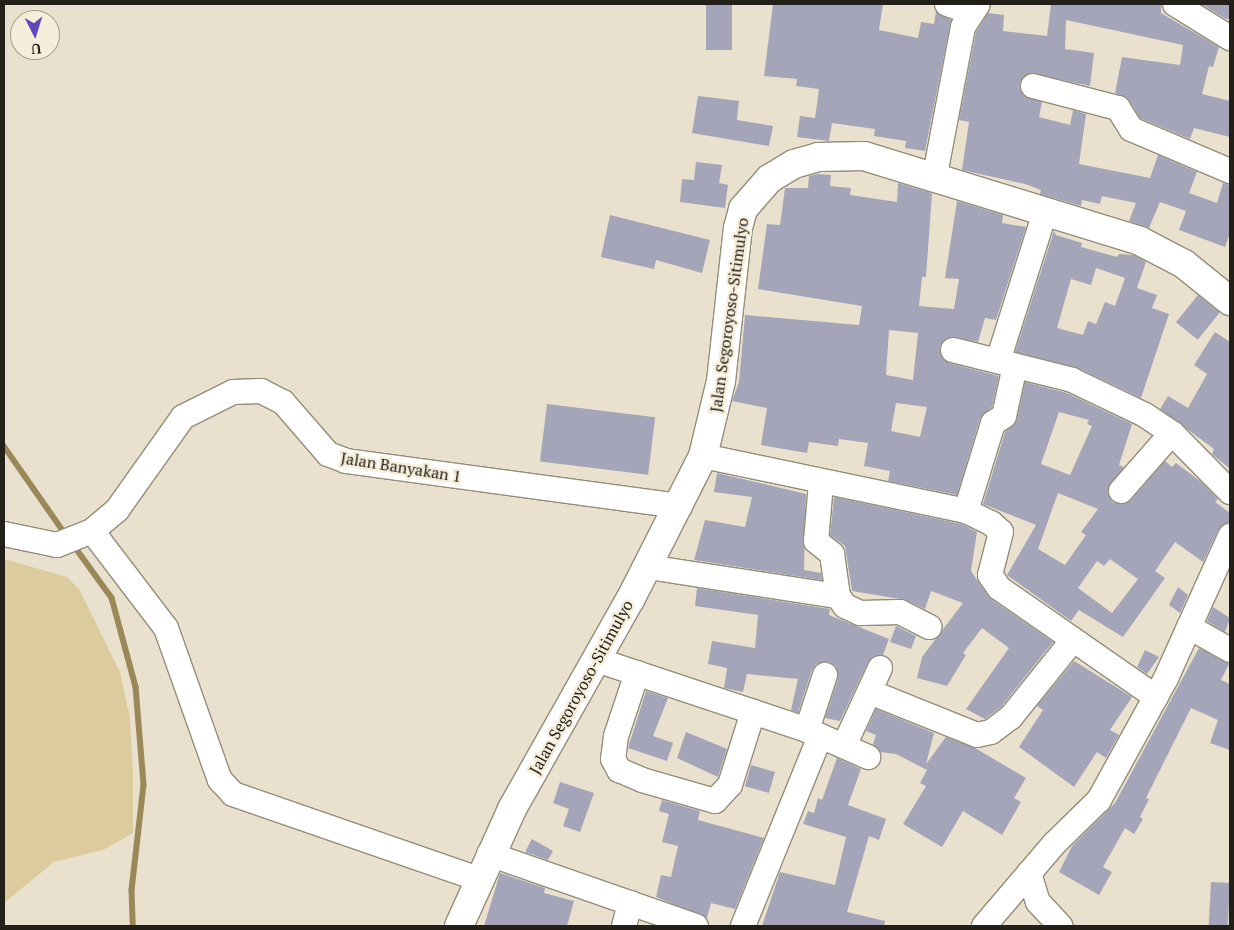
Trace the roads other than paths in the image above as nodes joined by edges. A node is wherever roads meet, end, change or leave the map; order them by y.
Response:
1 (947, 4) edge
2 (1179, 6) edge
3 (974, 8) edge
4 (1230, 38) edge
5 (1033, 86) dead end
6 (1230, 172) edge
7 (935, 175) junction
8 (1045, 212) junction
9 (1230, 300) edge
10 (953, 350) dead end
11 (1006, 363) junction
12 (1172, 433) junction
13 (703, 456) junction
14 (822, 483) junction
15 (1121, 491) dead end
16 (1230, 492) edge
17 (680, 506) junction
18 (966, 511) junction
19 (92, 531) junction
20 (4, 534) edge
21 (1230, 536) edge
22 (648, 567) junction
23 (838, 596) junction
24 (930, 627) dead end
25 (1188, 628) junction
26 (1073, 640) junction
27 (1230, 650) edge
28 (597, 660) junction
29 (880, 668) dead end
30 (637, 673) junction
31 (825, 675) dead end
32 (870, 692) junction
33 (1156, 697) junction
34 (753, 712) junction
35 (814, 733) junction
36 (844, 746) junction
37 (868, 757) dead end
38 (489, 854) junction
39 (1029, 873) junction
40 (479, 879) junction
41 (630, 903) junction
42 (459, 926) edge
43 (624, 926) edge
44 (695, 926) edge
45 (743, 926) edge
46 (984, 926) edge
47 (1060, 926) edge

1 - 3 street
2 - 4 street
3 - 7 street
5 - 6 street
7 - 8 main road, Jalan Segoroyoso-Sitimulyo
7 - 13 main road, Jalan Segoroyoso-Sitimulyo
8 - 9 main road, Jalan Segoroyoso-Sitimulyo
8 - 11 street
10 - 11 street
11 - 12 street
11 - 18 street
12 - 15 street
12 - 16 street
13 - 14 street
13 - 17 main road, Jalan Segoroyoso-Sitimulyo
14 - 18 street
14 - 23 street
17 - 19 street, Jalan Banyakan 1
17 - 22 main road, Jalan Segoroyoso-Sitimulyo
18 - 26 street
19 - 20 street, Jalan Banyakan 1
19 - 40 street
21 - 25 street
22 - 23 street
22 - 28 main road, Jalan Segoroyoso-Sitimulyo
23 - 24 street
25 - 27 street
25 - 33 street
26 - 32 street
26 - 33 street
28 - 30 street
28 - 38 main road, Jalan Segoroyoso-Sitimulyo
29 - 32 street
30 - 34 street
30 - 34 street
31 - 35 street
32 - 36 street
33 - 39 street
34 - 35 street
35 - 36 street
35 - 45 street
36 - 37 street
38 - 40 main road, Jalan Segoroyoso-Sitimulyo
38 - 41 street
39 - 46 street
39 - 47 street
40 - 42 main road, Jalan Segoroyoso-Sitimulyo
41 - 43 street
41 - 44 street

